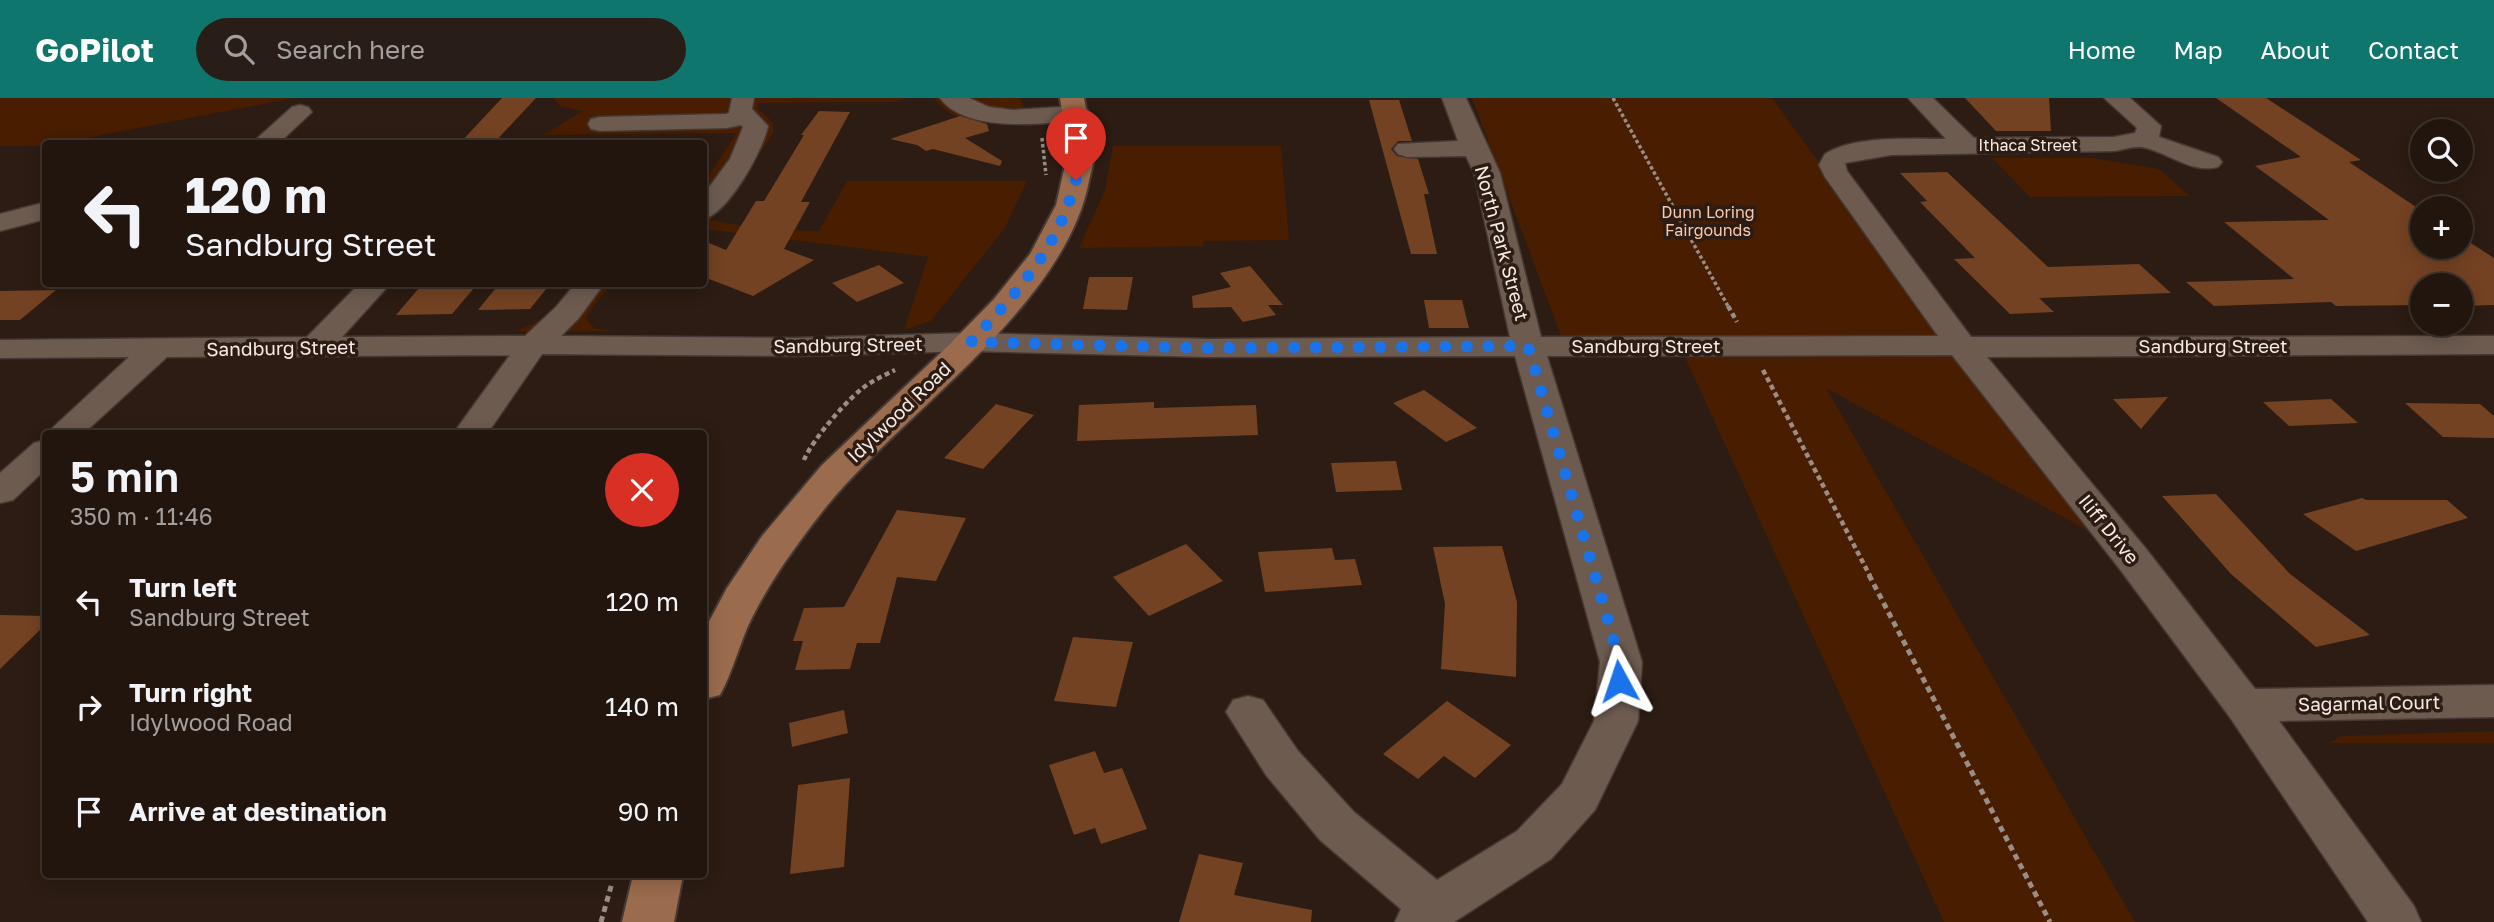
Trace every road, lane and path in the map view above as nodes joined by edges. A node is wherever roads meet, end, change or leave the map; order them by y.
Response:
1 (952, 98) edge
2 (1454, 98) edge
3 (1613, 98) edge
4 (1920, 98) edge
5 (2116, 98) edge
6 (1075, 106) edge
7 (744, 107) edge
8 (300, 112) dead end
9 (600, 124) dead end
10 (2143, 139) junction
11 (268, 140) edge
12 (1967, 146) junction
13 (1474, 148) junction
14 (1406, 149) dead end
15 (1854, 150) joint
16 (2199, 160) dead end
17 (707, 207) edge
18 (42, 211) edge
19 (0, 223) edge
20 (372, 287) edge
21 (588, 287) edge
22 (971, 342) junction
23 (533, 345) junction
24 (2494, 345) edge
25 (315, 346) junction
26 (1528, 346) junction
27 (1751, 346) junction
28 (1962, 347) junction
29 (0, 349) edge
30 (156, 350) junction
31 (67, 430) edge
32 (473, 430) edge
33 (42, 454) edge
34 (0, 492) edge
35 (707, 676) edge
36 (2494, 701) edge
37 (2244, 705) junction
38 (1248, 712) dead end
39 (614, 878) edge
40 (657, 878) edge
41 (1428, 915) edge
42 (601, 922) edge
43 (648, 922) edge
44 (2050, 922) edge
45 (2396, 922) edge

1 - 6 street
2 - 13 street, North Park Street
3 - 27 path
4 - 12 street
5 - 10 street
6 - 22 main road, Idylwood Road
7 - 9 street
7 - 17 street
8 - 11 street
10 - 12 street, Ithaca Street
10 - 16 street
12 - 15 street, Ithaca Street
13 - 14 street
13 - 26 street, North Park Street
15 - 28 street, Iliff Drive
18 - 19 street
20 - 25 street
21 - 23 street
22 - 23 street, Sandburg Street
22 - 26 street, Sandburg Street
22 - 35 main road, Idylwood Road
23 - 25 street, Sandburg Street
23 - 32 street
24 - 28 street, Sandburg Street
25 - 30 street, Sandburg Street
26 - 27 street, Sandburg Street
26 - 41 street, North Park Street
27 - 28 street, Sandburg Street
27 - 44 path
28 - 37 street, Iliff Drive
29 - 30 street, Sandburg Street
30 - 31 street
33 - 34 street
36 - 37 street, Sagarmal Court
37 - 45 street, Iliff Drive
38 - 41 street
39 - 42 path
40 - 43 main road

